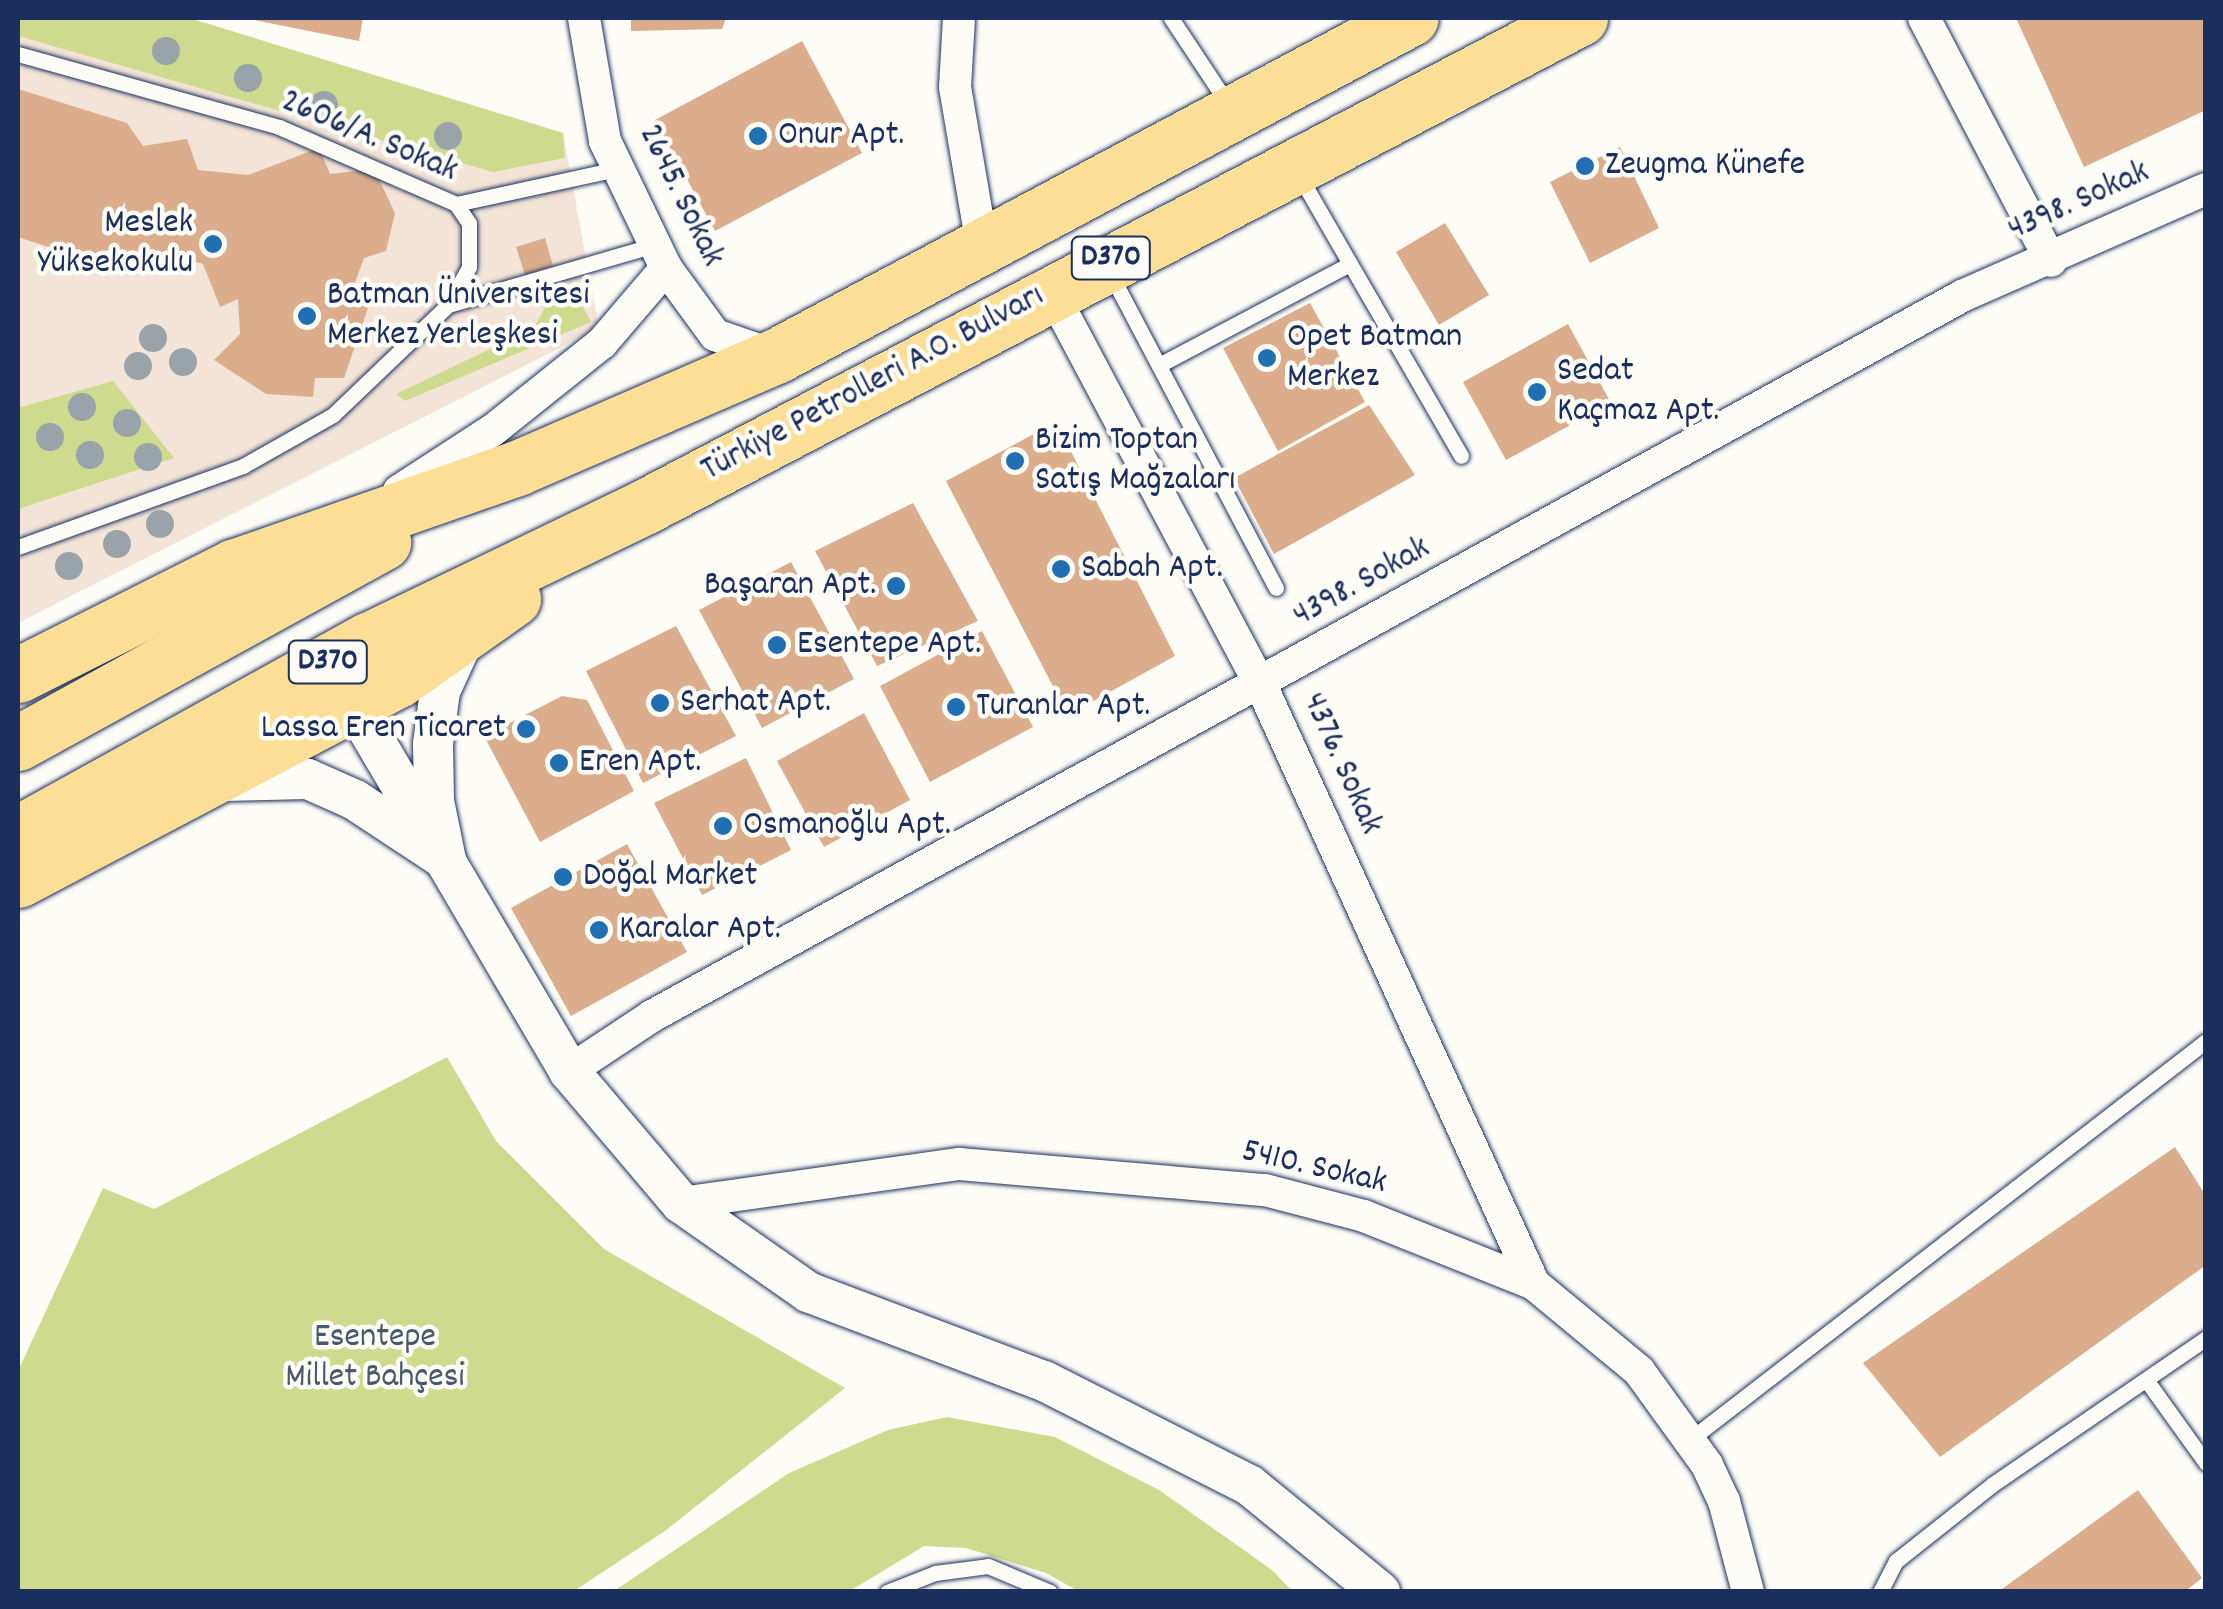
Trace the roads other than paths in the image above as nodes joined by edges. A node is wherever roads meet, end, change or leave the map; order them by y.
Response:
1 (584, 18) edge
2 (959, 18) edge
3 (1172, 18) edge
4 (1411, 18) edge
5 (1580, 18) edge
6 (1924, 18) edge
7 (18, 54) edge
8 (1233, 112) junction
9 (1293, 165) junction
10 (617, 169) junction
11 (2206, 188) edge
12 (456, 204) junction
13 (982, 245) junction
14 (660, 256) junction
15 (2051, 260) junction
16 (1104, 261) junction
17 (1350, 264) junction
18 (1050, 289) junction
19 (448, 304) junction
20 (776, 356) junction
21 (1158, 365) junction
22 (1461, 456) dead end
23 (518, 468) junction
24 (646, 506) junction
25 (342, 529) junction
26 (18, 548) edge
27 (1276, 588) dead end
28 (467, 632) junction
29 (18, 675) edge
30 (1261, 685) junction
31 (353, 704) junction
32 (18, 744) edge
33 (186, 792) junction
34 (18, 832) edge
35 (446, 860) junction
36 (18, 880) edge
37 (2206, 1041) edge
38 (569, 1071) junction
39 (681, 1204) junction
40 (1534, 1284) junction
41 (2206, 1338) edge
42 (2147, 1381) junction
43 (1692, 1438) junction
44 (2206, 1463) edge
45 (887, 1592) edge
46 (1050, 1592) edge
47 (1380, 1592) edge
48 (1748, 1592) edge
49 (1880, 1592) edge

1 - 10 street, 2645. Sokak
2 - 13 street
3 - 8 lane
4 - 8 highway, Türkiye Petrolleri A.O. Bulvarı / D370
5 - 9 highway, Türkiye Petrolleri A.O. Bulvarı / D370
6 - 15 street
7 - 12 lane, 2606/A. Sokak
8 - 13 highway, Türkiye Petrolleri A.O. Bulvarı / D370
9 - 16 highway, Türkiye Petrolleri A.O. Bulvarı / D370
9 - 17 lane
10 - 12 lane
10 - 14 street, 2645. Sokak
11 - 15 street, 4398. Sokak
12 - 19 lane, 2606/A. Sokak
13 - 20 highway, Türkiye Petrolleri A.O. Bulvarı / D370
14 - 19 lane
14 - 20 street, 2645. Sokak
14 - 25 street
15 - 30 street, 4398. Sokak
16 - 18 highway, Türkiye Petrolleri A.O. Bulvarı / D370
16 - 21 lane
17 - 21 lane
17 - 22 lane
18 - 24 highway, Türkiye Petrolleri A.O. Bulvarı / D370
18 - 30 street, 4376. Sokak
19 - 26 lane, 2606/A. Sokak
20 - 23 highway, Türkiye Petrolleri A.O. Bulvarı / D370
21 - 27 lane
23 - 25 highway, Türkiye Petrolleri A.O. Bulvarı
23 - 32 highway, Türkiye Petrolleri A.O. Bulvarı / D370
24 - 28 highway, Türkiye Petrolleri A.O. Bulvarı
24 - 34 highway, Türkiye Petrolleri A.O. Bulvarı / D370
25 - 29 highway, Türkiye Petrolleri A.O. Bulvarı
28 - 31 highway, Türkiye Petrolleri A.O. Bulvarı
28 - 35 street
30 - 38 street, 4398. Sokak
30 - 40 street, 4376. Sokak
31 - 33 highway, Türkiye Petrolleri A.O. Bulvarı
31 - 35 street
33 - 35 street
33 - 36 highway, Türkiye Petrolleri A.O. Bulvarı
35 - 38 street
37 - 43 lane
38 - 39 street
39 - 40 street, 5410. Sokak
39 - 47 street
40 - 43 street, 5410. Sokak
41 - 42 lane
42 - 44 lane
42 - 49 lane
43 - 48 street, 5410. Sokak
45 - 46 lane

